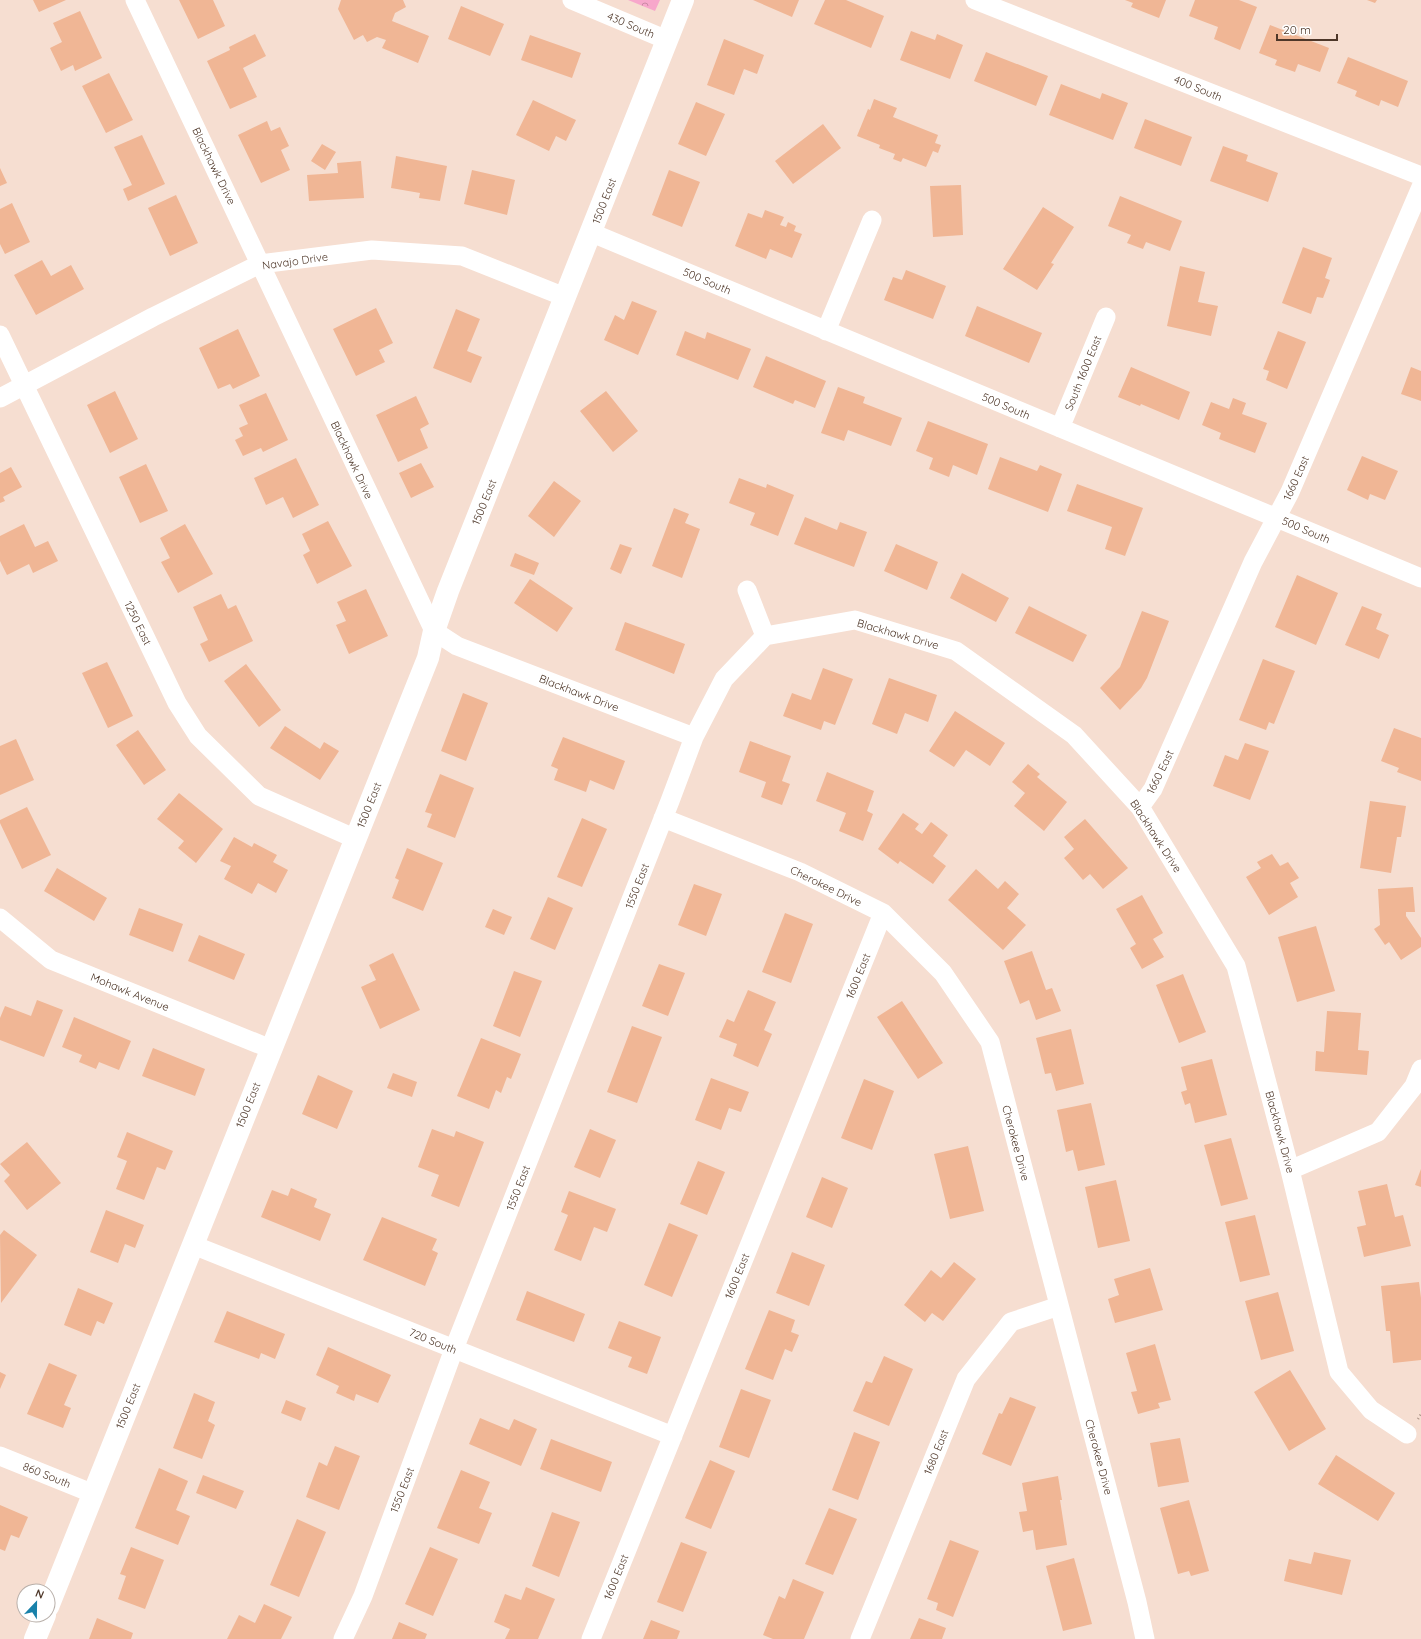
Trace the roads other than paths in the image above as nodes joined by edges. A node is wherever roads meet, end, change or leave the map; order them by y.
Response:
1 (135, 0) edge
2 (572, 0) edge
3 (683, 0) edge
4 (975, 0) edge
5 (667, 40) junction
6 (1421, 176) edge
7 (1421, 187) edge
8 (872, 220) dead end
9 (592, 233) junction
10 (260, 264) junction
11 (565, 297) junction
12 (1106, 317) dead end
13 (826, 331) junction
14 (0, 335) edge
15 (24, 386) junction
16 (0, 398) edge
17 (1060, 428) junction
18 (1277, 518) junction
19 (1421, 578) edge
20 (747, 590) dead end
21 (434, 631) junction
22 (765, 636) junction
23 (694, 737) junction
24 (1140, 807) junction
25 (664, 818) junction
26 (356, 839) junction
27 (884, 913) junction
28 (0, 918) edge
29 (271, 1049) junction
30 (1421, 1069) edge
31 (1290, 1170) junction
32 (193, 1245) junction
33 (1059, 1306) junction
34 (454, 1350) junction
35 (1407, 1434) dead end
36 (673, 1436) junction
37 (0, 1456) edge
38 (94, 1494) junction
39 (56, 1587) edge
40 (42, 1623) edge
41 (35, 1639) edge
42 (343, 1639) edge
43 (591, 1639) edge
44 (860, 1639) edge
45 (1145, 1639) edge

1 - 10 street, Blackhawk Drive
2 - 5 street, 430 South
3 - 5 street, 1500 East
4 - 6 street, 400 South
5 - 9 street, 1500 East
7 - 18 street, 1660 East
8 - 13 street
9 - 11 street, 1500 East
9 - 13 street, 500 South
10 - 11 street, Navajo Drive
10 - 15 street, Navajo Drive
10 - 21 street, Blackhawk Drive
11 - 21 street, 1500 East
12 - 17 street, South 1600 East
13 - 17 street, 500 South
14 - 15 street, 1250 East
15 - 16 street, Navajo Drive
15 - 26 street, 1250 East
17 - 18 street, 500 South
18 - 19 street, 500 South
18 - 24 street, 1660 East
20 - 22 street
21 - 23 street, Blackhawk Drive
21 - 26 street, 1500 East
22 - 23 street
22 - 24 street, Blackhawk Drive
23 - 25 street, 1550 East
24 - 31 street, Blackhawk Drive
25 - 27 street, Cherokee Drive
25 - 34 street, 1550 East
26 - 29 street, 1500 East
27 - 33 street, Cherokee Drive
27 - 36 street, 1600 East
28 - 29 street, Mohawk Avenue
29 - 32 street, 1500 East
30 - 31 street
31 - 35 street, Blackhawk Drive
32 - 34 street, 720 South
32 - 38 street, 1500 East
33 - 44 street, 1680 East
33 - 45 street, Cherokee Drive
34 - 36 street, 720 South
34 - 42 street, 1550 East
36 - 43 street, 1600 East
37 - 38 street, 860 South
38 - 39 street, 1500 East
40 - 41 street

